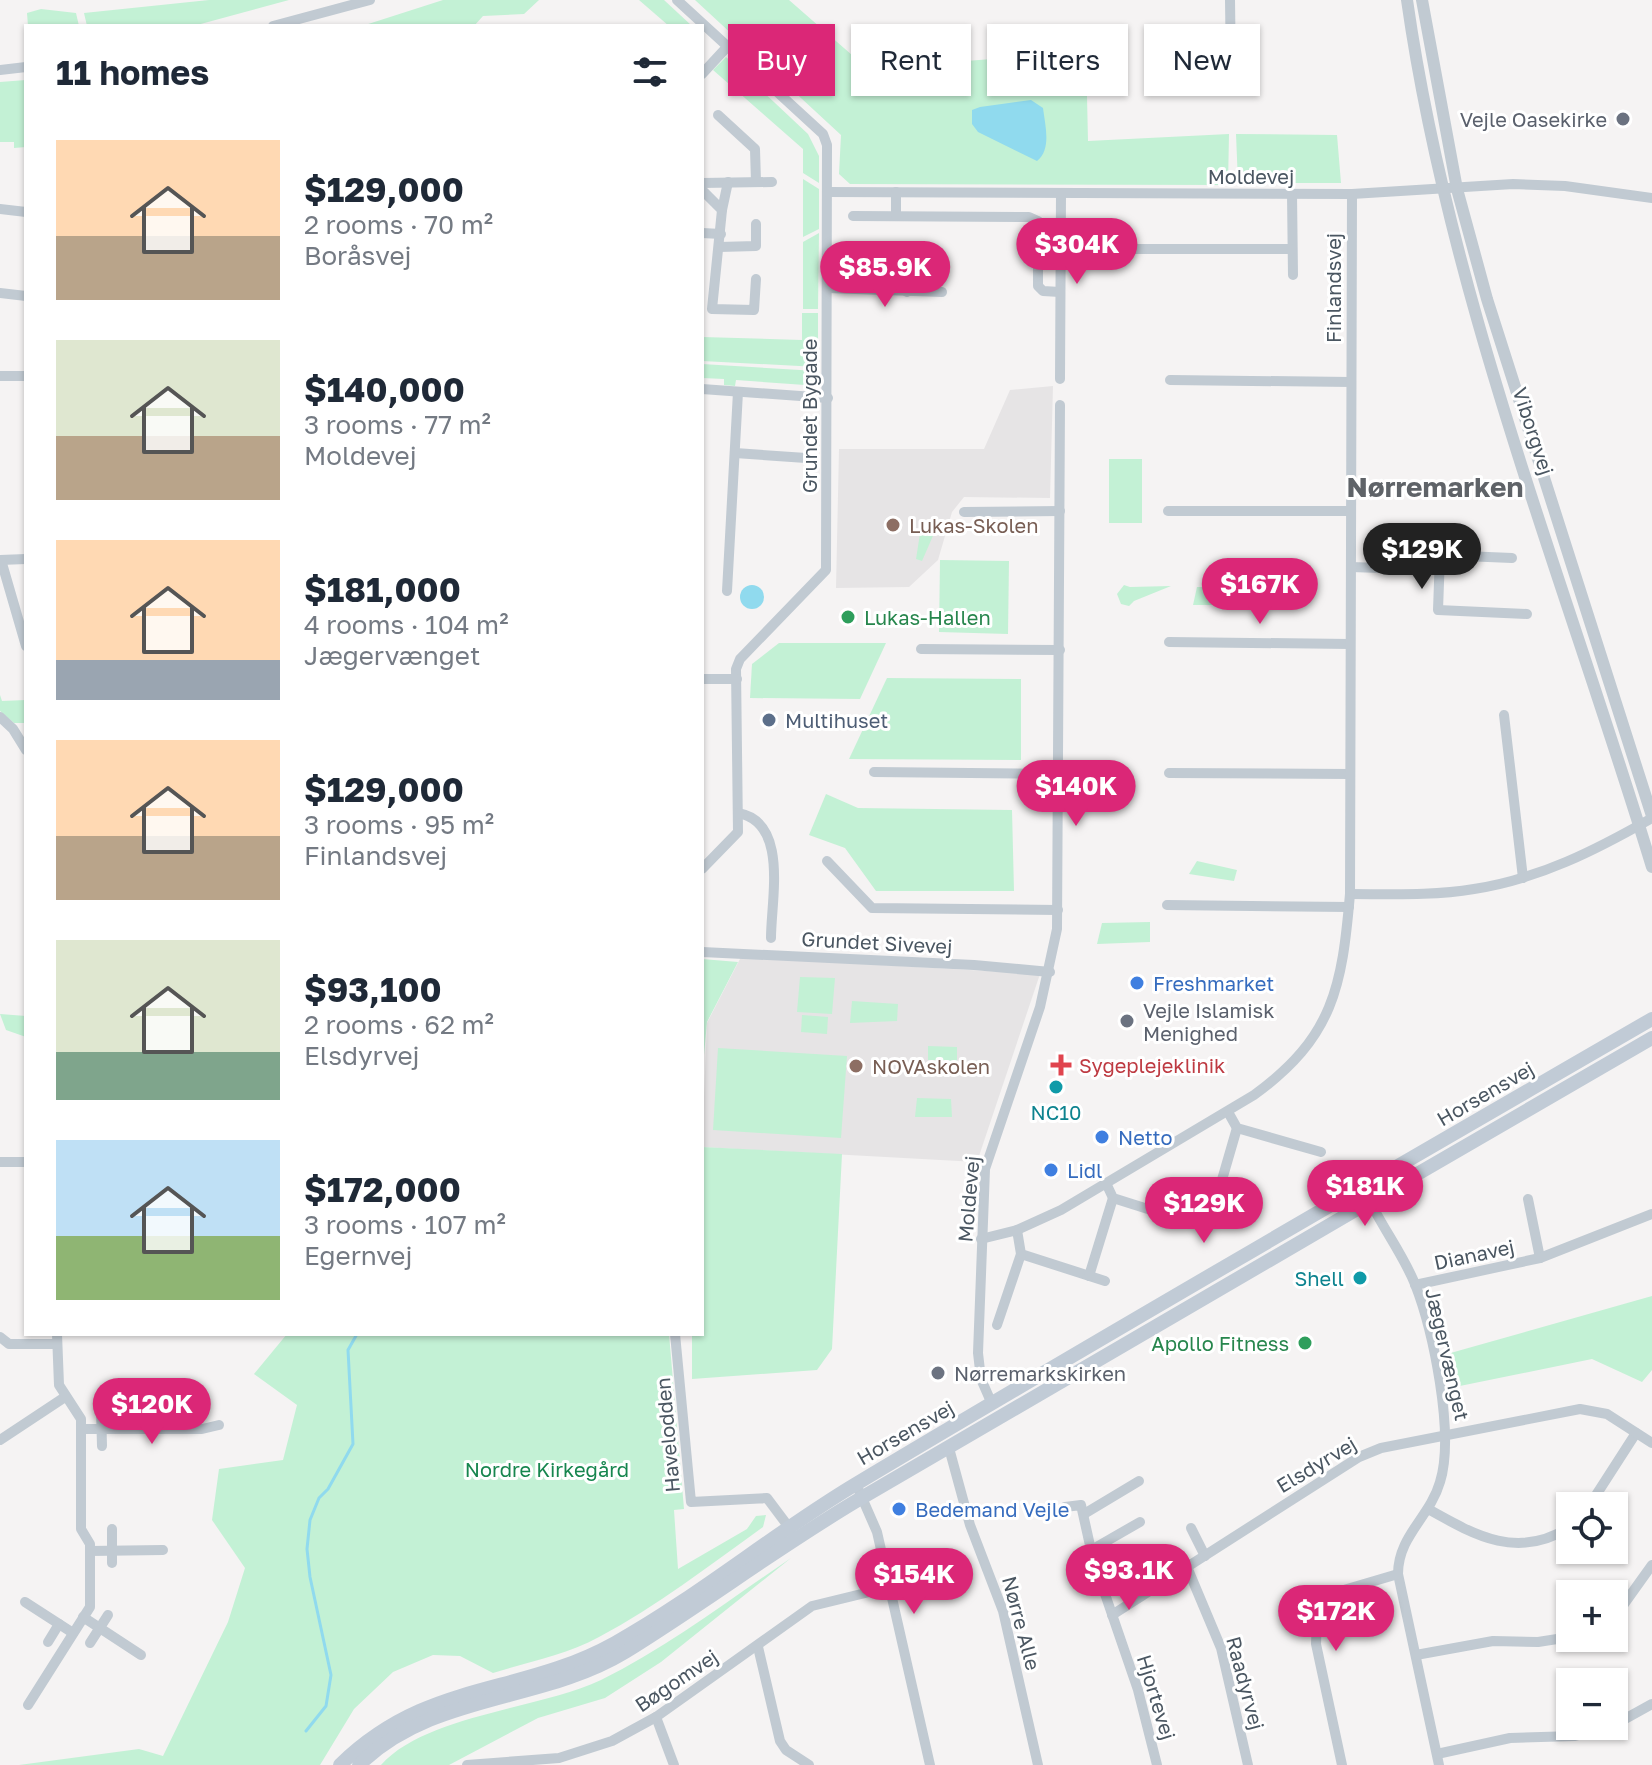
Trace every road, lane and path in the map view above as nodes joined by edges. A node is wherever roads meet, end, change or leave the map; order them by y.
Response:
1 (370, 0) edge
2 (677, 0) edge
3 (1230, 0) edge
4 (1407, 0) edge
5 (1422, 0) edge
6 (280, 24) edge
7 (703, 24) edge
8 (1230, 24) edge
9 (704, 25) edge
10 (727, 47) junction
11 (24, 67) edge
12 (0, 70) edge
13 (704, 72) edge
14 (718, 115) dead end
15 (728, 182) junction
16 (756, 182) junction
17 (772, 182) dead end
18 (704, 183) edge
19 (1457, 189) junction
20 (1442, 191) junction
21 (704, 192) edge
22 (827, 192) junction
23 (896, 192) junction
24 (1061, 194) junction
25 (1292, 194) junction
26 (1352, 194) junction
27 (1652, 198) edge
28 (0, 209) edge
29 (722, 210) junction
30 (24, 212) edge
31 (853, 216) dead end
32 (896, 216) junction
33 (756, 224) dead end
34 (704, 233) edge
35 (721, 234) junction
36 (719, 247) junction
37 (1117, 249) dead end
38 (1292, 249) junction
39 (907, 275) dead end
40 (1293, 275) dead end
41 (756, 279) dead end
42 (827, 288) junction
43 (907, 292) junction
44 (942, 292) dead end
45 (1060, 292) junction
46 (0, 293) edge
47 (704, 295) edge
48 (24, 296) edge
49 (714, 296) junction
50 (0, 376) edge
51 (24, 376) edge
52 (1060, 379) dead end
53 (1170, 380) dead end
54 (1351, 382) junction
55 (704, 389) edge
56 (738, 392) junction
57 (828, 398) junction
58 (1060, 405) dead end
59 (735, 453) junction
60 (806, 458) dead end
61 (1060, 511) junction
62 (1168, 511) dead end
63 (1351, 511) junction
64 (964, 512) dead end
65 (1512, 558) dead end
66 (24, 559) edge
67 (0, 560) edge
68 (1351, 567) junction
69 (1440, 570) junction
70 (727, 591) dead end
71 (1527, 614) dead end
72 (24, 639) edge
73 (1169, 642) dead end
74 (1350, 644) junction
75 (921, 649) dead end
76 (1060, 650) junction
77 (704, 679) edge
78 (737, 679) junction
79 (1504, 715) dead end
80 (0, 717) edge
81 (24, 747) edge
82 (874, 772) dead end
83 (1169, 773) dead end
84 (1059, 774) junction
85 (1350, 774) junction
86 (738, 813) junction
87 (1652, 817) edge
88 (1639, 825) junction
89 (827, 861) dead end
90 (704, 867) edge
91 (1652, 867) edge
92 (1523, 878) junction
93 (1350, 894) junction
94 (1167, 905) dead end
95 (1349, 907) junction
96 (1058, 910) junction
97 (771, 938) dead end
98 (704, 952) edge
99 (1050, 972) junction
100 (1652, 1019) edge
101 (1652, 1030) edge
102 (1652, 1038) edge
103 (1555, 1095) junction
104 (1228, 1112) junction
105 (1237, 1128) junction
106 (1446, 1139) junction
107 (1321, 1152) dead end
108 (0, 1162) edge
109 (24, 1162) edge
110 (1106, 1183) junction
111 (1365, 1186) junction
112 (1113, 1198) junction
113 (1528, 1199) dead end
114 (1373, 1201) junction
115 (1652, 1214) edge
116 (1017, 1230) junction
117 (981, 1239) junction
118 (1289, 1249) junction
119 (1021, 1254) junction
120 (1540, 1258) junction
121 (1089, 1276) junction
122 (1105, 1281) dead end
123 (1415, 1285) junction
124 (997, 1325) dead end
125 (1142, 1335) junction
126 (675, 1336) edge
127 (0, 1337) edge
128 (57, 1339) edge
129 (65, 1397) junction
130 (992, 1404) junction
131 (101, 1409) dead end
132 (219, 1425) dead end
133 (81, 1429) junction
134 (102, 1429) junction
135 (1636, 1433) junction
136 (1448, 1435) junction
137 (0, 1440) edge
138 (1652, 1443) edge
139 (102, 1446) dead end
140 (949, 1448) junction
141 (920, 1465) junction
142 (1139, 1481) dead end
143 (860, 1490) junction
144 (1598, 1492) edge
145 (1065, 1507) dead end
146 (1428, 1509) junction
147 (1084, 1514) junction
148 (1140, 1522) dead end
149 (1191, 1528) dead end
150 (112, 1529) dead end
151 (792, 1533) junction
152 (1556, 1535) edge
153 (1093, 1549) junction
154 (163, 1550) dead end
155 (90, 1551) junction
156 (112, 1551) junction
157 (1205, 1556) junction
158 (112, 1563) dead end
159 (1652, 1565) edge
160 (1187, 1567) junction
161 (1398, 1574) junction
162 (890, 1587) junction
163 (1628, 1598) edge
164 (25, 1602) dead end
165 (108, 1615) dead end
166 (1112, 1615) junction
167 (83, 1617) junction
168 (59, 1624) junction
169 (99, 1628) junction
170 (73, 1633) junction
171 (1556, 1639) edge
172 (48, 1642) dead end
173 (90, 1643) dead end
174 (758, 1647) junction
175 (141, 1655) dead end
176 (1416, 1655) junction
177 (1652, 1704) edge
178 (28, 1705) dead end
179 (656, 1717) junction
180 (1628, 1718) edge
181 (1556, 1737) edge
182 (1438, 1759) edge
183 (559, 1761) edge
184 (340, 1765) edge
185 (359, 1765) edge
186 (467, 1765) edge
187 (674, 1765) edge
188 (809, 1765) edge
189 (930, 1765) edge
190 (1038, 1765) edge
191 (1157, 1765) edge
192 (1248, 1765) edge
193 (1342, 1765) edge

1 - 6 street
2 - 7 street, Grundet Bygade
3 - 8 street
4 - 20 street, Viborgvej
5 - 19 street, Viborgvej
9 - 10 street, Grundet Bygade
10 - 13 street
10 - 22 street, Grundet Bygade
11 - 12 street
14 - 16 street
15 - 16 street
15 - 18 street
15 - 29 street
16 - 17 street
19 - 20 street, Moldevej
19 - 27 street, Moldevej
19 - 87 street, Viborgvej
20 - 26 street, Moldevej
20 - 88 street, Viborgvej
21 - 29 street
22 - 23 street, Moldevej
22 - 42 street, Grundet Bygade
23 - 24 street, Moldevej
23 - 32 street
24 - 25 street, Moldevej
24 - 45 street
25 - 26 street, Moldevej
25 - 38 street, Finlandsvej
26 - 54 street, Finlandsvej
28 - 30 street
29 - 35 street
31 - 32 street
32 - 45 street
33 - 36 street
34 - 35 street
35 - 36 street
36 - 49 street
37 - 38 street, Finlandsvej
38 - 40 street, Finlandsvej
39 - 43 street
41 - 49 street
42 - 43 street
42 - 57 street, Grundet Bygade
43 - 44 street
45 - 52 street
46 - 48 street
47 - 49 street
50 - 51 street
53 - 54 street
54 - 63 street, Finlandsvej
55 - 56 street
56 - 57 street
56 - 59 street
57 - 78 street, Grundet Bygade
58 - 61 street, Moldevej
59 - 60 street
59 - 70 street
61 - 64 street
61 - 76 street, Moldevej
62 - 63 street
63 - 68 street, Finlandsvej
65 - 69 street
66 - 67 street
67 - 72 street
68 - 69 street
68 - 74 street, Finlandsvej
69 - 71 street
73 - 74 street
74 - 85 street, Finlandsvej
75 - 76 street
76 - 84 street, Moldevej
77 - 78 street
78 - 86 street, Grundet Bygade
79 - 92 street
80 - 81 street
82 - 84 street
83 - 85 street
84 - 96 street, Moldevej
85 - 93 street, Finlandsvej
86 - 90 street, Grundet Bygade
86 - 97 street
87 - 88 street
88 - 91 street, Viborgvej
88 - 92 street
89 - 96 street
92 - 93 street
93 - 95 street, Finlandsvej
94 - 95 street
95 - 104 street, Finlandsvej
96 - 99 street, Moldevej
98 - 99 street, Grundet Sivevej
99 - 117 street, Moldevej
100 - 106 main road, Horsensvej
101 - 103 main road
102 - 103 main road, Horsensvej
103 - 114 main road, Horsensvej
104 - 105 street
104 - 110 street, Finlandsvej
105 - 107 street
105 - 112 street
106 - 111 main road, Horsensvej
106 - 114 main road
108 - 109 street
110 - 112 street
110 - 116 street, Finlandsvej
111 - 114 street, Jægervænget
111 - 118 main road
111 - 130 main road, Horsensvej
112 - 121 street
113 - 120 street, Dianavej
114 - 118 main road, Horsensvej
114 - 123 street, Jægervænget
115 - 120 street, Dianavej
116 - 117 street, Finlandsvej
116 - 119 street
117 - 130 street, Moldevej
118 - 125 main road, Horsensvej
119 - 121 street
119 - 124 street
120 - 123 street, Dianavej
121 - 122 street
123 - 136 street, Jægervænget
125 - 130 main road
125 - 140 main road, Horsensvej
126 - 151 street, Havelodden
127 - 128 street
128 - 129 street
129 - 133 street
129 - 137 street
130 - 141 main road
130 - 143 main road, Horsensvej
131 - 134 street
132 - 134 street
133 - 134 street
133 - 155 street
134 - 139 street
135 - 136 street, Elsdyrvej
135 - 138 street, Elsdyrvej
135 - 144 street
136 - 146 street, Jægervænget
136 - 157 street, Elsdyrvej
140 - 141 main road, Horsensvej
140 - 190 street, Nørre Alle
141 - 143 main road, Horsensvej
142 - 147 street
143 - 151 main road, Horsensvej
143 - 162 street
145 - 147 street
146 - 152 street
146 - 161 street, Jægervænget
147 - 153 street, Hjortevej
148 - 153 street
149 - 157 street
150 - 156 street
151 - 184 main road, Horsensvej
151 - 185 main road, Horsensvej
153 - 166 street, Hjortevej
154 - 156 street
155 - 156 street
155 - 167 street
156 - 158 street
157 - 160 street, Elsdyrvej
159 - 163 street
160 - 166 street, Elsdyrvej
160 - 192 street, Raadyrvej
161 - 176 street, Jægervænget
161 - 193 street
162 - 174 street, Bøgomvej
162 - 189 street
164 - 168 street
165 - 169 street
166 - 191 street, Hjortevej
167 - 169 street
167 - 170 street
168 - 170 street
168 - 172 street
169 - 173 street
169 - 175 street
170 - 178 street
171 - 176 street
174 - 179 street, Bøgomvej
174 - 188 street
176 - 182 street, Jægervænget
177 - 180 street
179 - 183 street, Bøgomvej
179 - 187 street
181 - 182 street
183 - 186 street, Bøgomvej

